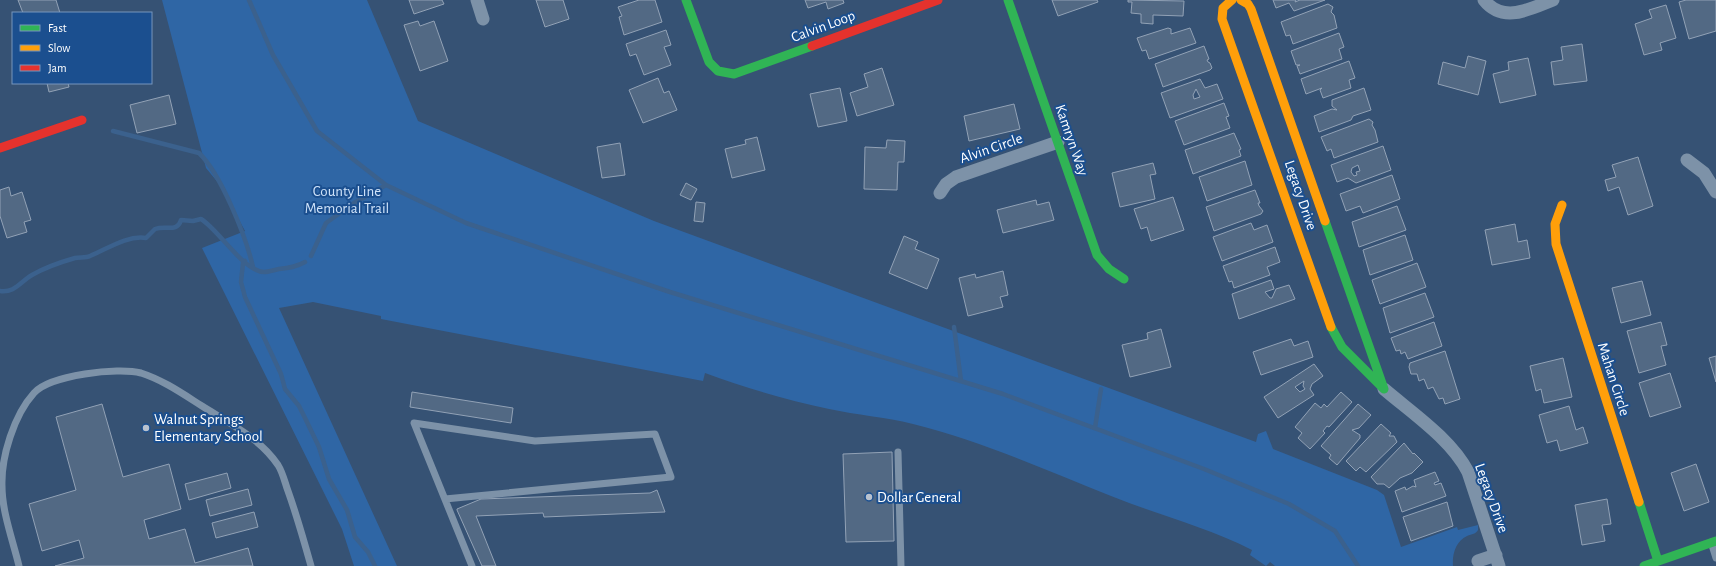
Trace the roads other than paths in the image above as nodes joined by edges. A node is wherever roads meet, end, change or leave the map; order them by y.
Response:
1 (476, 0) edge
2 (686, 0) edge
3 (938, 0) edge
4 (1008, 0) edge
5 (1232, 0) edge
6 (1241, 0) edge
7 (1484, 0) edge
8 (1553, 0) edge
9 (484, 19) dead end
10 (82, 120) dead end
11 (1058, 142) junction
12 (0, 148) edge
13 (1687, 160) dead end
14 (1716, 192) edge
15 (940, 193) dead end
16 (1562, 205) dead end
17 (1124, 279) dead end
18 (1384, 389) junction
19 (898, 452) dead end
20 (445, 499) junction
21 (1714, 541) edge
22 (1716, 558) edge
23 (1478, 561) dead end
24 (1497, 561) edge
25 (1658, 561) junction
26 (19, 566) edge
27 (312, 566) edge
28 (472, 566) edge
29 (901, 566) edge
30 (1644, 566) edge

1 - 9 street
2 - 3 street, Calvin Loop
4 - 11 street, Kamryn Way
5 - 18 street, Legacy Drive
6 - 18 street, Legacy Drive
7 - 8 street
10 - 12 street
11 - 15 street, Alvin Circle
11 - 17 street, Kamryn Way
13 - 14 street
16 - 25 street, Mahan Circle
18 - 24 street, Legacy Drive
19 - 29 lane
20 - 20 lane
20 - 28 lane
21 - 22 lane
21 - 25 street
23 - 24 street, Legacy Drive
25 - 30 street
26 - 27 lane

